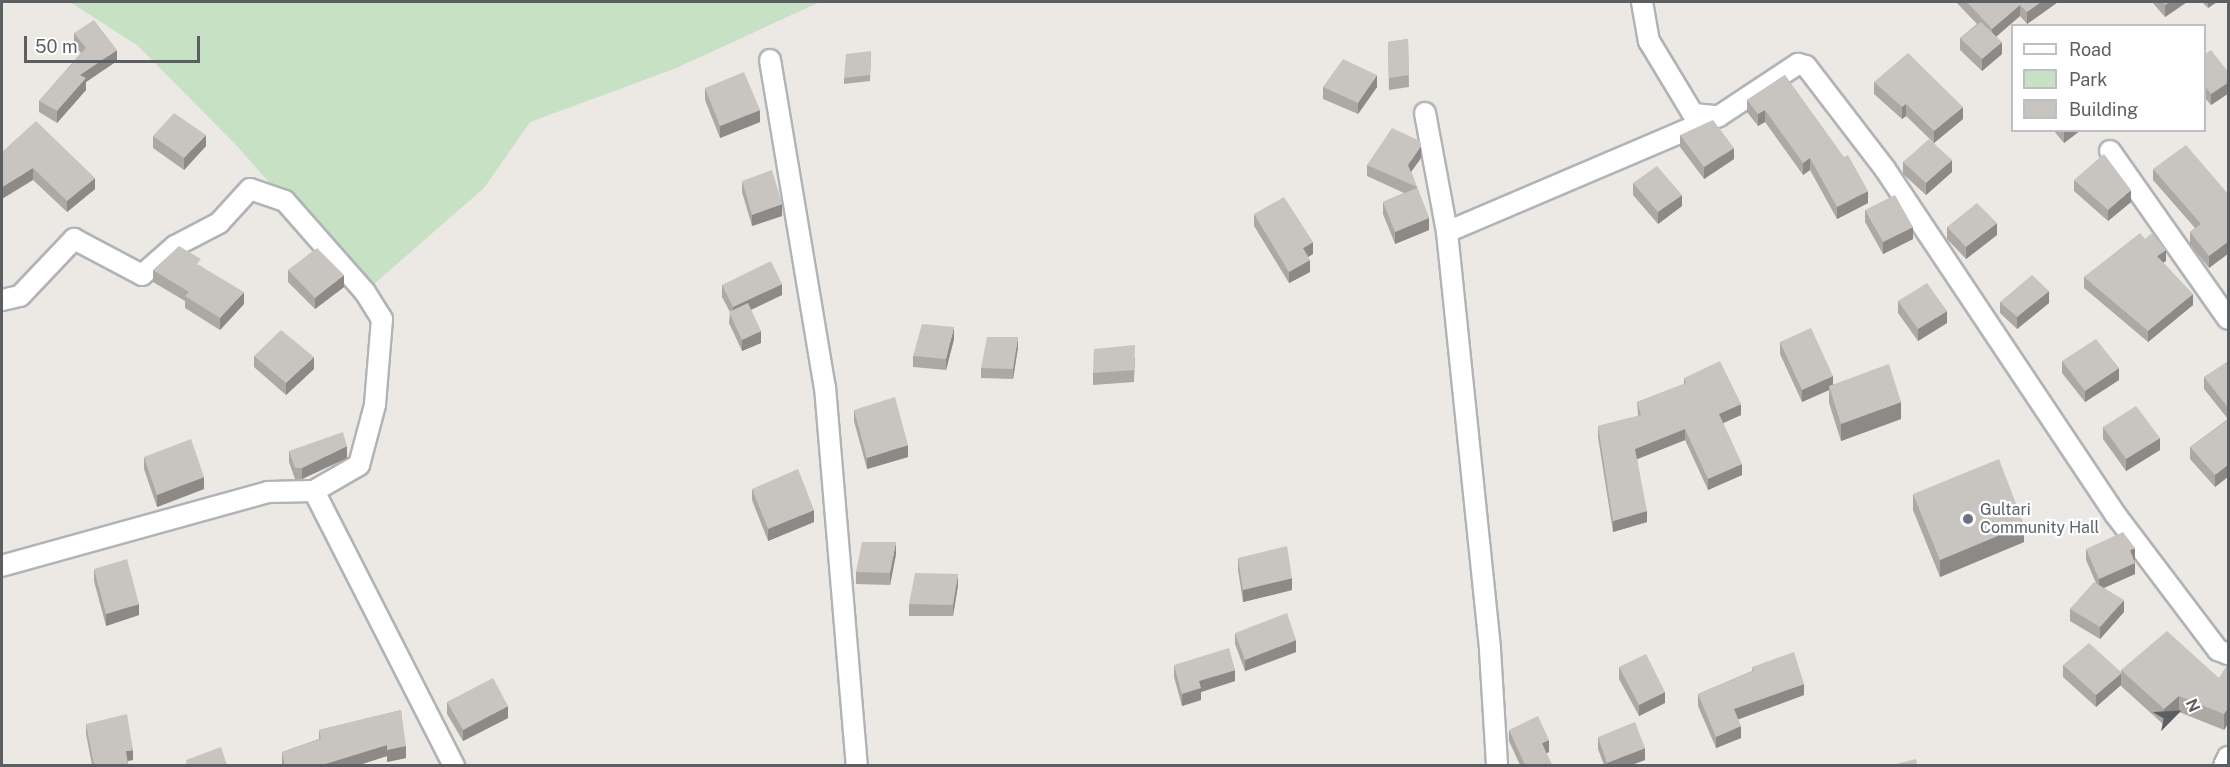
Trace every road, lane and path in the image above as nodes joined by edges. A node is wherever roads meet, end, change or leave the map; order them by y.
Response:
1 (1642, 2) edge
2 (770, 60) dead end
3 (1425, 113) dead end
4 (1719, 116) junction
5 (2110, 151) dead end
6 (1447, 232) junction
7 (2, 300) edge
8 (2229, 319) edge
9 (314, 491) junction
10 (2, 566) edge
11 (2229, 654) edge
12 (2229, 757) edge
13 (454, 765) edge
14 (857, 765) edge
15 (1497, 765) edge
16 (2224, 765) edge

1 - 4 street
2 - 14 street
3 - 6 street
4 - 6 street
4 - 11 street
5 - 8 street
6 - 15 street
7 - 9 street
9 - 10 street
9 - 13 street
12 - 16 street

